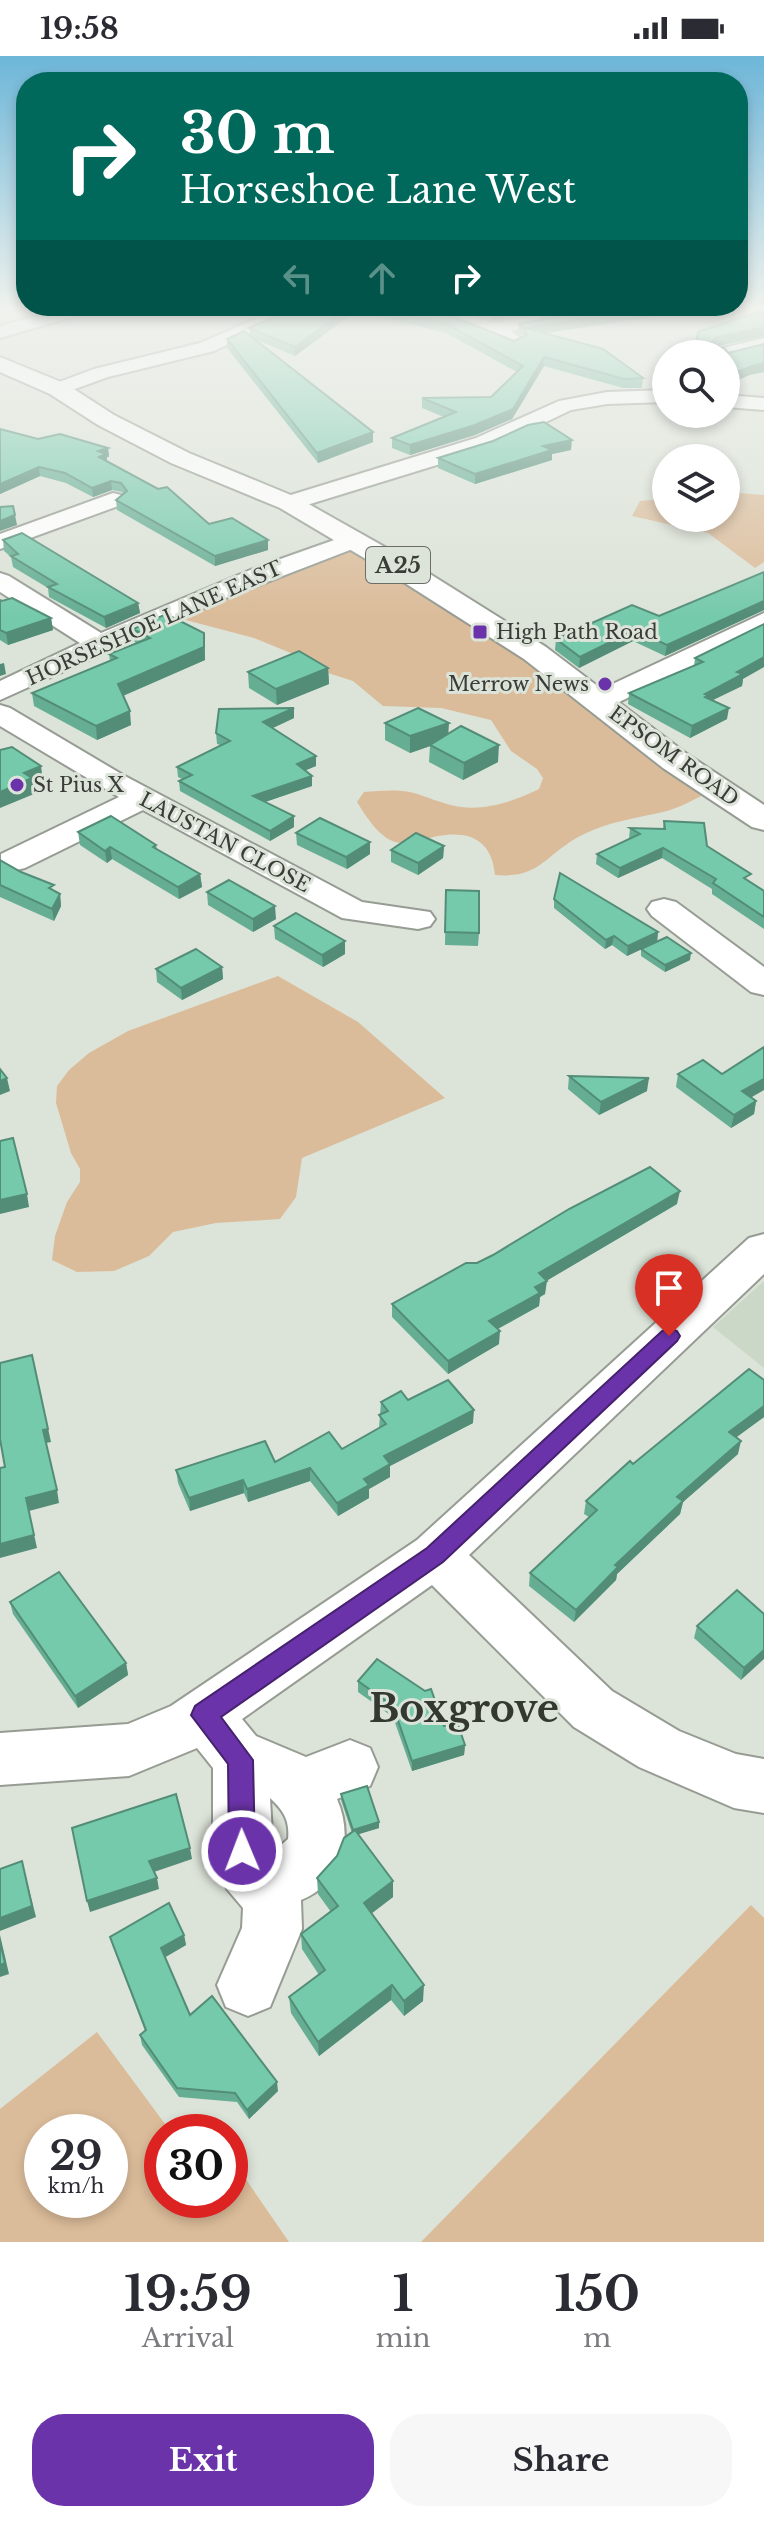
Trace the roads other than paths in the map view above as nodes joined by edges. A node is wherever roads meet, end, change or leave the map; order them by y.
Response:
1 (96, 412) edge
2 (548, 412) edge
3 (113, 500) edge
4 (289, 503) junction
5 (354, 540) junction
6 (0, 542) edge
7 (0, 581) edge
8 (764, 621) edge
9 (98, 643) junction
10 (0, 692) edge
11 (597, 702) junction
12 (0, 714) edge
13 (143, 798) junction
14 (764, 820) edge
15 (7, 856) edge
16 (44, 880) edge
17 (664, 909) dead end
18 (418, 919) dead end
19 (764, 984) edge
20 (764, 1249) edge
21 (435, 1555) junction
22 (204, 1715) junction
23 (0, 1759) edge
24 (241, 1760) junction
25 (764, 1786) edge
26 (263, 1885) junction
27 (248, 1985) dead end

1 - 4 main road, EPSOM ROAD / A25
2 - 4 street
3 - 6 street
4 - 5 main road, EPSOM ROAD / A25
5 - 9 street, HORSESHOE LANE EAST
5 - 11 main road, EPSOM ROAD / A25
7 - 9 street
8 - 11 street
9 - 10 street, HORSESHOE LANE EAST
11 - 14 main road, EPSOM ROAD / A25
12 - 13 street, LAUSTAN CLOSE
13 - 15 street
13 - 18 street, LAUSTAN CLOSE
15 - 16 street
17 - 19 street
20 - 21 street
21 - 22 street
21 - 25 street
22 - 23 street
22 - 24 street
24 - 26 street
24 - 26 street
26 - 27 street

